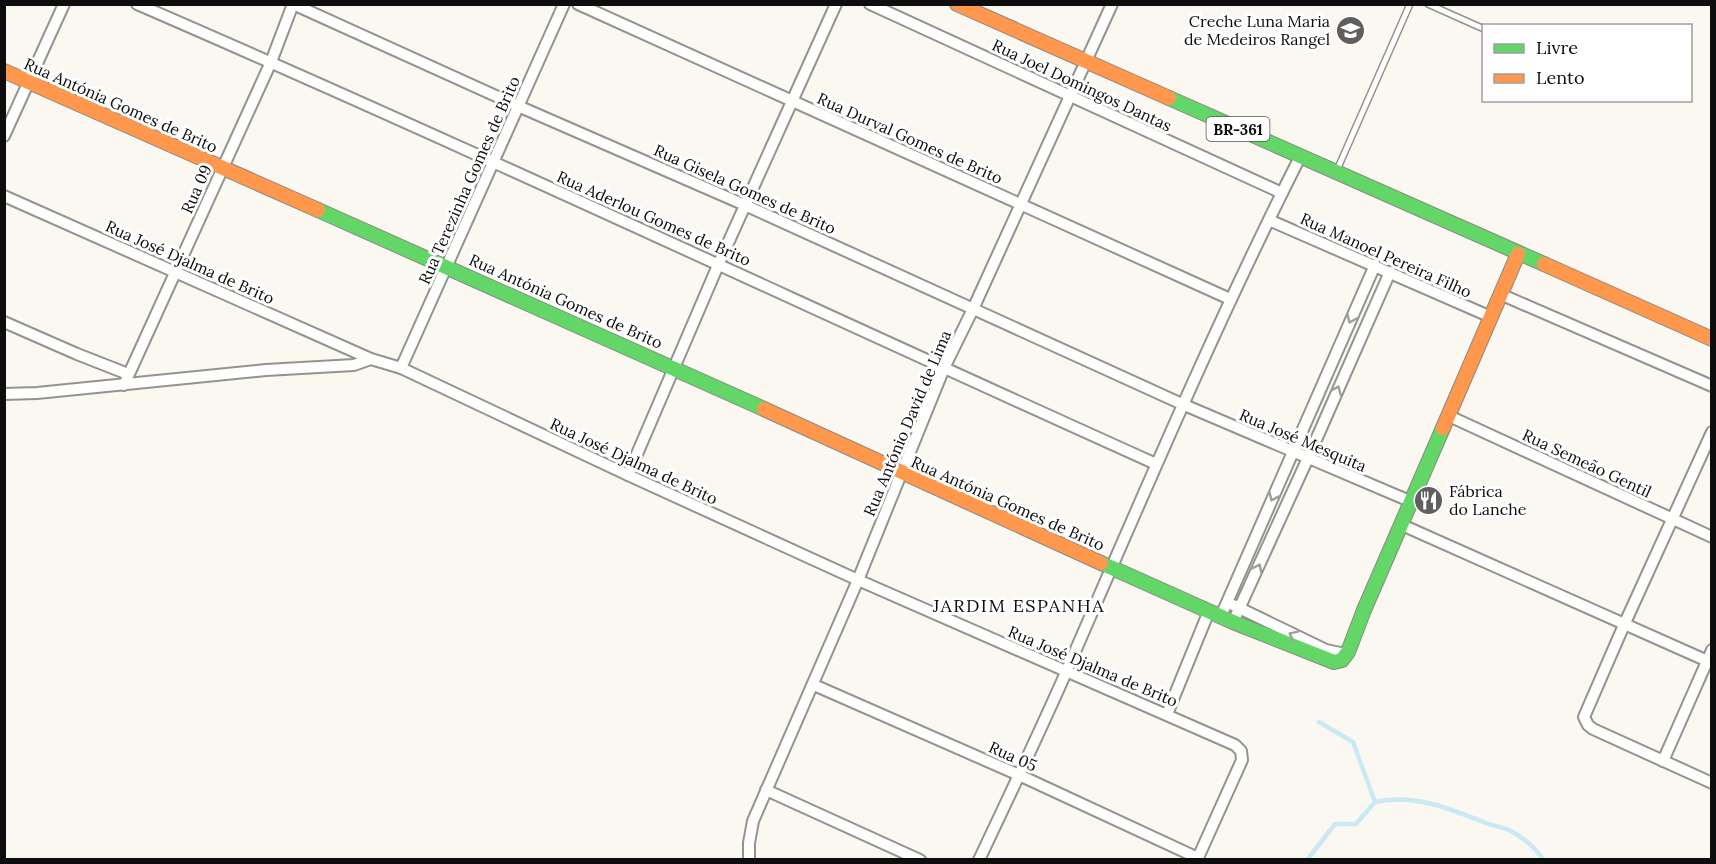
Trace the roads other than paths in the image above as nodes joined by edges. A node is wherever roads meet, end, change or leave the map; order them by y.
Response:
1 (64, 4) edge
2 (137, 4) edge
3 (293, 4) edge
4 (564, 4) edge
5 (578, 4) edge
6 (836, 4) edge
7 (870, 4) edge
8 (957, 4) edge
9 (1112, 4) edge
10 (1410, 4) edge
11 (1428, 4) edge
12 (1482, 28) edge
13 (271, 62) junction
14 (1086, 62) junction
15 (4, 70) edge
16 (30, 82) junction
17 (1071, 97) junction
18 (792, 101) junction
19 (518, 106) junction
20 (4, 136) edge
21 (1300, 157) junction
22 (493, 162) junction
23 (221, 168) junction
24 (1336, 173) junction
25 (1282, 193) junction
26 (4, 196) edge
27 (1020, 204) junction
28 (746, 205) junction
29 (1269, 220) junction
30 (1518, 254) junction
31 (718, 263) junction
32 (1375, 265) junction
33 (448, 267) junction
34 (176, 272) junction
35 (1390, 272) junction
36 (1500, 294) junction
37 (1230, 299) junction
38 (974, 309) junction
39 (1491, 317) junction
40 (4, 322) edge
41 (1712, 339) edge
42 (370, 359) junction
43 (674, 367) junction
44 (401, 368) junction
45 (944, 368) junction
46 (128, 374) junction
47 (124, 385) junction
48 (1712, 386) edge
49 (4, 394) edge
50 (1182, 405) junction
51 (1449, 416) junction
52 (1712, 432) edge
53 (1293, 451) junction
54 (1308, 458) junction
55 (1156, 464) junction
56 (901, 472) junction
57 (628, 475) junction
58 (1412, 502) junction
59 (1671, 519) junction
60 (1402, 525) junction
61 (1712, 537) edge
62 (1111, 568) junction
63 (858, 580) junction
64 (1227, 603) junction
65 (1239, 608) junction
66 (1221, 616) junction
67 (1624, 625) junction
68 (1712, 650) edge
69 (1348, 652) junction
70 (1709, 662) edge
71 (1066, 672) junction
72 (814, 685) junction
73 (1167, 714) junction
74 (1663, 761) junction
75 (1019, 775) junction
76 (1712, 783) edge
77 (766, 790) junction
78 (1198, 859) edge
79 (749, 860) edge
80 (920, 860) edge
81 (979, 860) edge

1 - 16 street
2 - 13 street, Rua Aderlou Gomes de Brito
3 - 13 street, Rua 09
3 - 19 street, Rua Gisela Gomes de Brito
4 - 19 street, Rua Terezinha Gomes de Brito
5 - 18 street, Rua Durval Gomes de Brito
6 - 18 street
7 - 17 street, Rua Joel Domingos Dantas
8 - 14 street, BR-361
9 - 14 street, Rua António David de Lima
10 - 24 lane
11 - 12 lane
13 - 22 street, Rua Aderlou Gomes de Brito
13 - 23 street, Rua 09
14 - 17 street, Rua António David de Lima
14 - 21 street, BR-361
15 - 16 street, Rua Antónia Gomes de Brito
16 - 20 street
16 - 23 street, Rua Antónia Gomes de Brito
17 - 25 street, Rua Joel Domingos Dantas
17 - 27 street, Rua António David de Lima
18 - 27 street, Rua Durval Gomes de Brito
18 - 28 street
19 - 22 street, Rua Terezinha Gomes de Brito
19 - 28 street, Rua Gisela Gomes de Brito
21 - 24 street, BR-361
21 - 25 street
22 - 31 street, Rua Aderlou Gomes de Brito
22 - 33 street, Rua Terezinha Gomes de Brito
23 - 33 street, Rua Antónia Gomes de Brito
23 - 34 street, Rua 09
24 - 30 street, BR-361
25 - 29 street
26 - 34 street, Rua José Djalma de Brito
27 - 37 street, Rua Durval Gomes de Brito
27 - 38 street, Rua António David de Lima
28 - 31 street
28 - 38 street, Rua Gisela Gomes de Brito
29 - 32 street, Rua Manoel Pereira Filho
29 - 37 street
30 - 36 street
30 - 41 street, BR-361
31 - 43 street
31 - 45 street, Rua Aderlou Gomes de Brito
32 - 35 street, Rua Manoel Pereira Filho
32 -> 53 street
33 - 43 street, Rua Antónia Gomes de Brito
33 - 44 street, Rua Terezinha Gomes de Brito
34 - 42 street, Rua José Djalma de Brito
34 - 46 street, Rua 09
35 - 39 street, Rua Manoel Pereira Filho
54 -> 35 street
36 - 39 street
36 - 48 street
37 - 50 street
38 - 45 street, Rua António David de Lima
38 - 50 street, Rua Gisela Gomes de Brito
39 - 51 street
40 - 46 street
42 - 44 street, Rua José Djalma de Brito
42 - 47 street
43 - 56 street, Rua Antónia Gomes de Brito
43 - 57 street
44 - 57 street, Rua José Djalma de Brito
45 - 55 street, Rua Aderlou Gomes de Brito
45 - 56 street, Rua António David de Lima
46 - 47 street, Rua 09
47 - 49 street
50 - 53 street, Rua José Mesquita
50 - 55 street
51 - 58 street
51 - 59 street, Rua Semeão Gentil
52 - 59 street
53 - 54 street, Rua José Mesquita
53 -> 64 street
54 - 58 street, Rua José Mesquita
65 -> 54 street
55 - 62 street
56 - 62 street, Rua Antónia Gomes de Brito
56 - 63 street, Rua António David de Lima
57 - 63 street, Rua José Djalma de Brito
58 - 60 street
59 - 61 street, Rua Semeão Gentil
59 - 67 street
60 - 67 street
60 - 69 street
62 - 66 street, Rua Antónia Gomes de Brito
62 - 71 street
63 - 71 street, Rua José Djalma de Brito
63 - 72 street, Rua António David de Lima
64 - 65 street
64 - 66 street
65 - 66 street
69 -> 65 street
66 - 69 street, Rua Antónia Gomes de Brito
66 - 73 street
67 - 70 street
67 - 74 street
68 - 70 street
70 - 74 street
71 - 73 street, Rua José Djalma de Brito
71 - 75 street
72 - 75 street, Rua 05
72 - 77 street, Rua António David de Lima
73 - 78 street, Rua José Djalma de Brito
74 - 76 street
75 - 78 street, Rua 05
75 - 81 street
77 - 79 street, Rua António David de Lima
77 - 80 street

